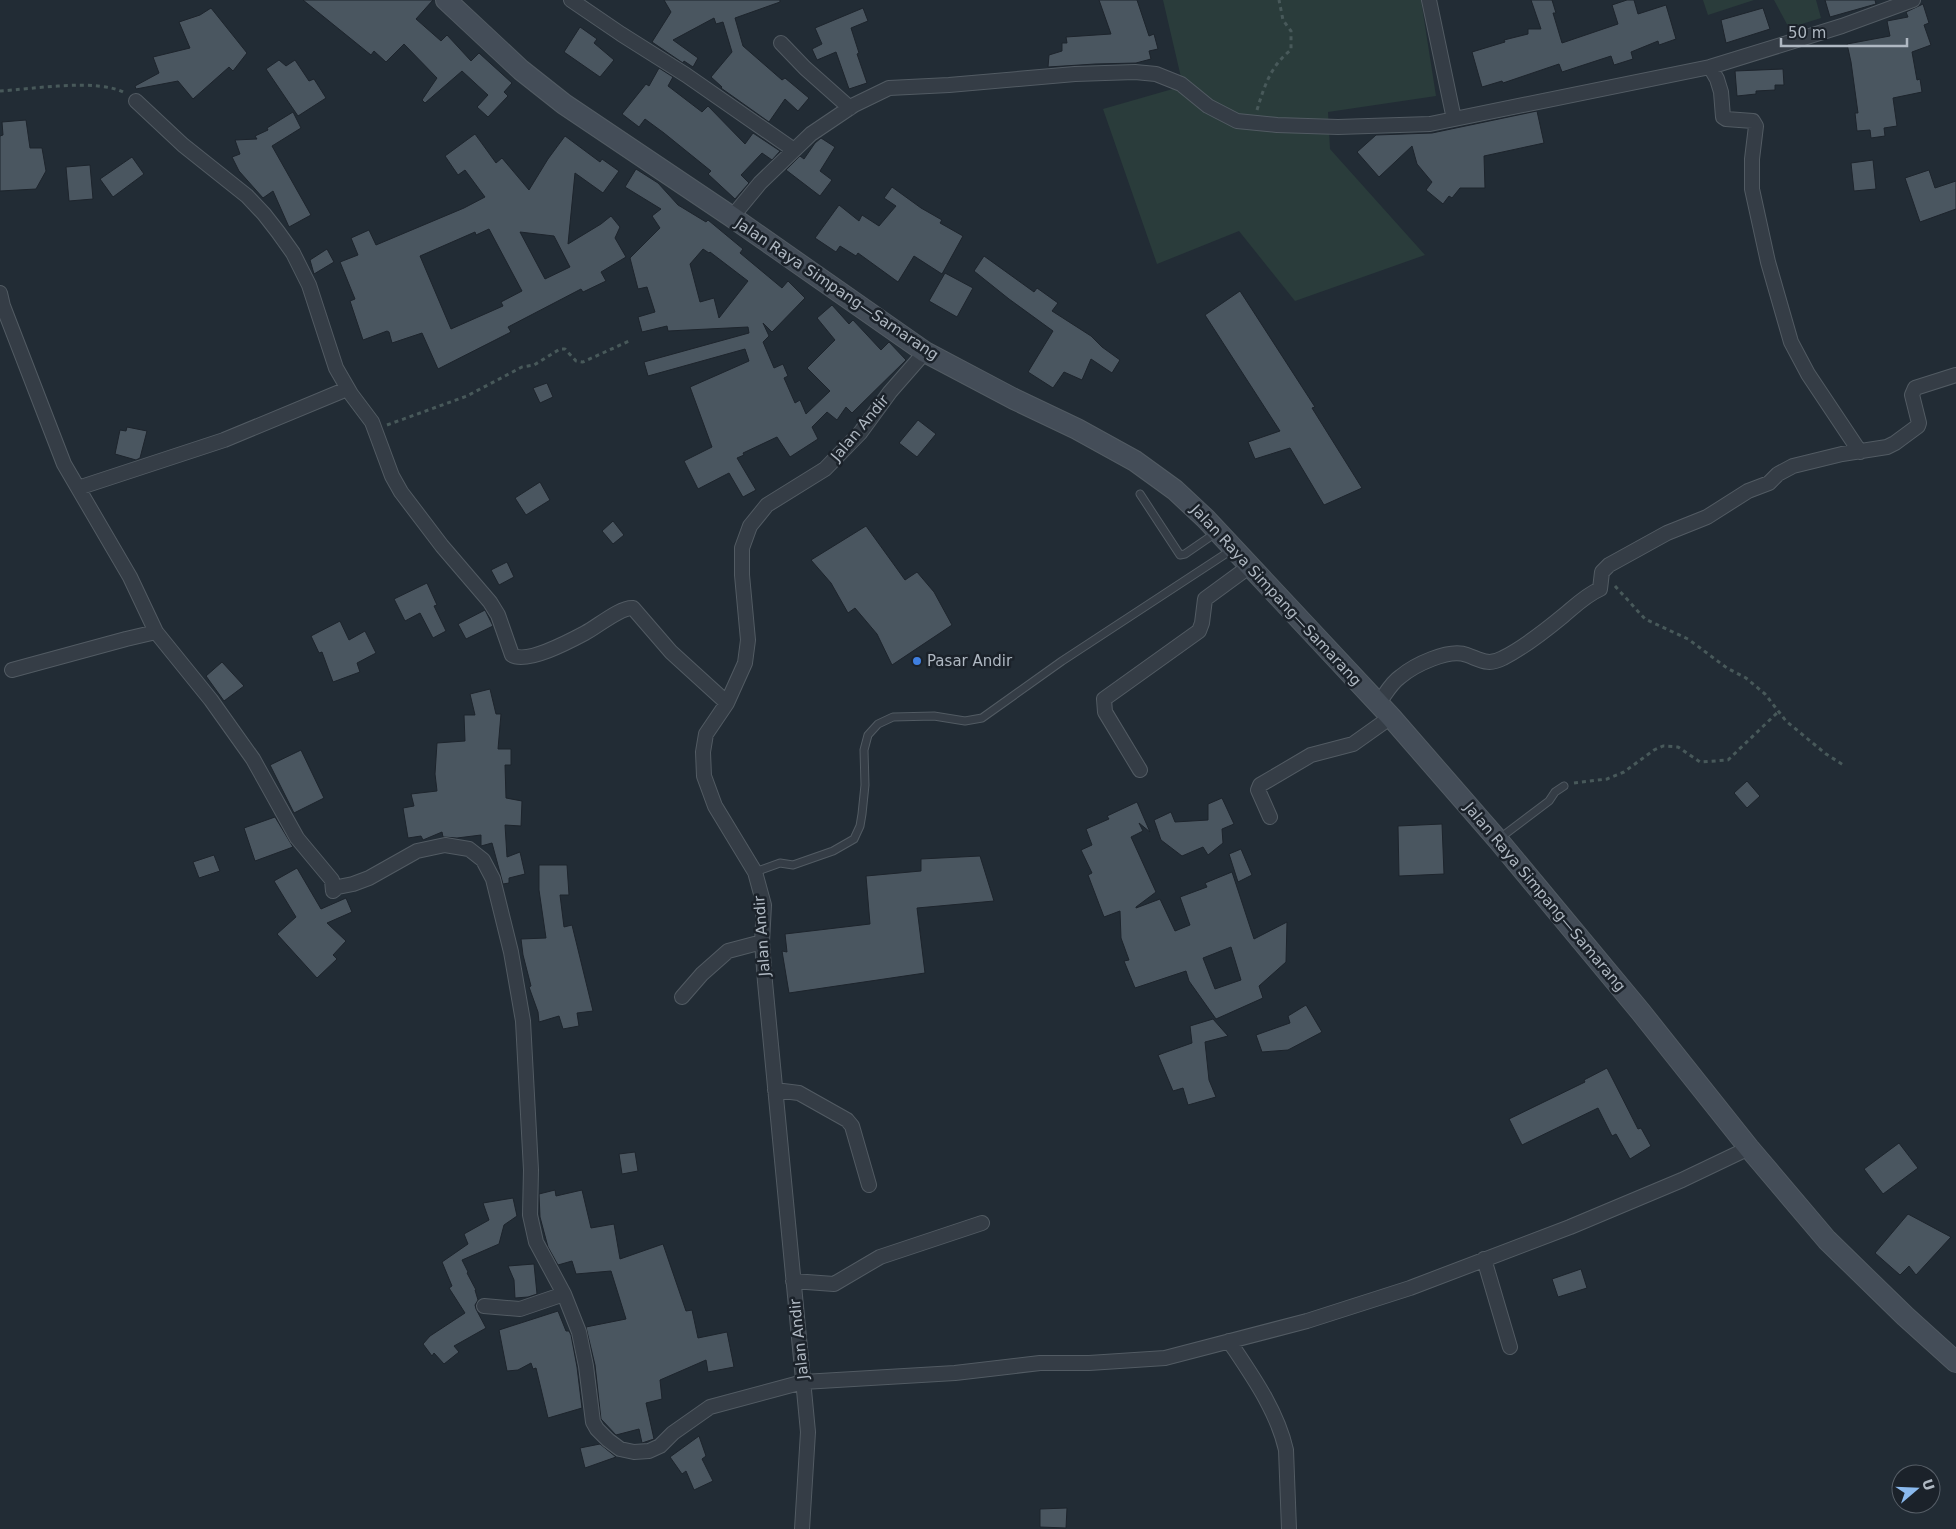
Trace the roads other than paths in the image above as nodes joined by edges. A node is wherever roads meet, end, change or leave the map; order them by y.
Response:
1 (446, 0) edge
2 (571, 0) edge
3 (1429, 0) edge
4 (1913, 0) edge
5 (781, 43) dead end
6 (1710, 67) junction
7 (136, 100) road end
8 (850, 108) junction
9 (1454, 119) junction
10 (794, 150) junction
11 (732, 217) junction
12 (0, 293) edge
13 (925, 352) junction
14 (1956, 375) edge
15 (348, 389) junction
16 (1860, 452) junction
17 (78, 488) junction
18 (1140, 494) dead end
19 (1218, 532) junction
20 (1233, 549) junction
21 (1250, 566) junction
22 (156, 632) junction
23 (12, 670) dead end
24 (727, 703) junction
25 (1384, 710) junction
26 (1140, 770) dead end
27 (1564, 786) road end
28 (1270, 818) dead end
29 (1498, 840) junction
30 (755, 872) junction
31 (762, 942) junction
32 (682, 998) dead end
33 (775, 1090) junction
34 (1749, 1148) junction
35 (868, 1185) dead end
36 (982, 1222) dead end
37 (1484, 1259) junction
38 (793, 1281) junction
39 (564, 1294) junction
40 (484, 1306) dead end
41 (1229, 1341) junction
42 (1510, 1347) dead end
43 (1956, 1362) edge
44 (803, 1382) junction
45 (802, 1529) edge
46 (1289, 1529) edge

1 - 11 main road, Jalan Raya Simpang—Samarang
2 - 10 street
3 - 9 street
4 - 6 street
5 - 8 street
6 - 9 street
6 - 16 street
7 - 15 street
8 - 9 street
8 - 10 street
10 - 11 street
11 - 13 main road, Jalan Raya Simpang—Samarang
12 - 17 street
13 - 19 main road, Jalan Raya Simpang—Samarang
13 - 24 street, Jalan Andir
14 - 16 street
15 - 17 street
15 - 24 street
16 - 25 street
17 - 22 street
18 - 19 lane
19 - 20 main road, Jalan Raya Simpang—Samarang
20 - 21 main road, Jalan Raya Simpang—Samarang
20 - 30 lane
21 - 25 main road, Jalan Raya Simpang—Samarang
21 - 26 street
22 - 23 street
22 - 39 street
24 - 30 street, Jalan Andir
25 - 28 street
25 - 29 main road, Jalan Raya Simpang—Samarang
27 - 29 lane
29 - 34 main road, Jalan Raya Simpang—Samarang
30 - 31 street, Jalan Andir
31 - 32 street
31 - 33 street, Jalan Andir
33 - 35 street
33 - 38 street, Jalan Andir
34 - 37 street
34 - 43 main road, Jalan Raya Simpang—Samarang
36 - 38 street
37 - 41 street
37 - 42 street
38 - 44 street, Jalan Andir
39 - 40 street
39 - 44 street
41 - 44 street
41 - 46 street
44 - 45 street, Jalan Andir

